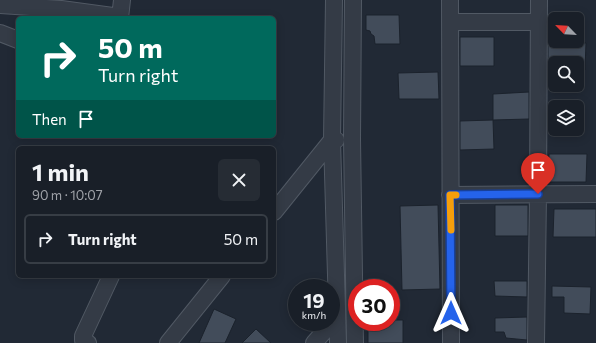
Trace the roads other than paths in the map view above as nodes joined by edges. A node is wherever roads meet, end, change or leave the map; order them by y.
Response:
1 (122, 0) edge
2 (334, 0) edge
3 (353, 0) edge
4 (450, 0) edge
5 (539, 0) edge
6 (0, 5) edge
7 (107, 16) edge
8 (120, 16) edge
9 (450, 22) junction
10 (539, 22) junction
11 (0, 33) edge
12 (16, 39) edge
13 (352, 139) junction
14 (332, 140) junction
15 (538, 194) junction
16 (596, 194) edge
17 (450, 195) junction
18 (276, 210) edge
19 (110, 278) edge
20 (220, 278) edge
21 (336, 279) edge
22 (325, 331) edge
23 (338, 331) edge
24 (88, 343) edge
25 (168, 343) edge
26 (314, 343) edge
27 (338, 343) edge
28 (355, 343) edge
29 (451, 343) edge
30 (536, 343) edge

1 - 8 street
2 - 14 street
3 - 13 street
4 - 9 street
5 - 10 street
6 - 7 street
9 - 10 street
9 - 17 street
10 - 15 street
11 - 12 street
13 - 14 street
13 - 28 street
14 - 18 street
14 - 21 street
15 - 16 street
15 - 17 street
15 - 30 street
17 - 29 street
19 - 24 street
20 - 25 street
22 - 26 street
23 - 27 street

